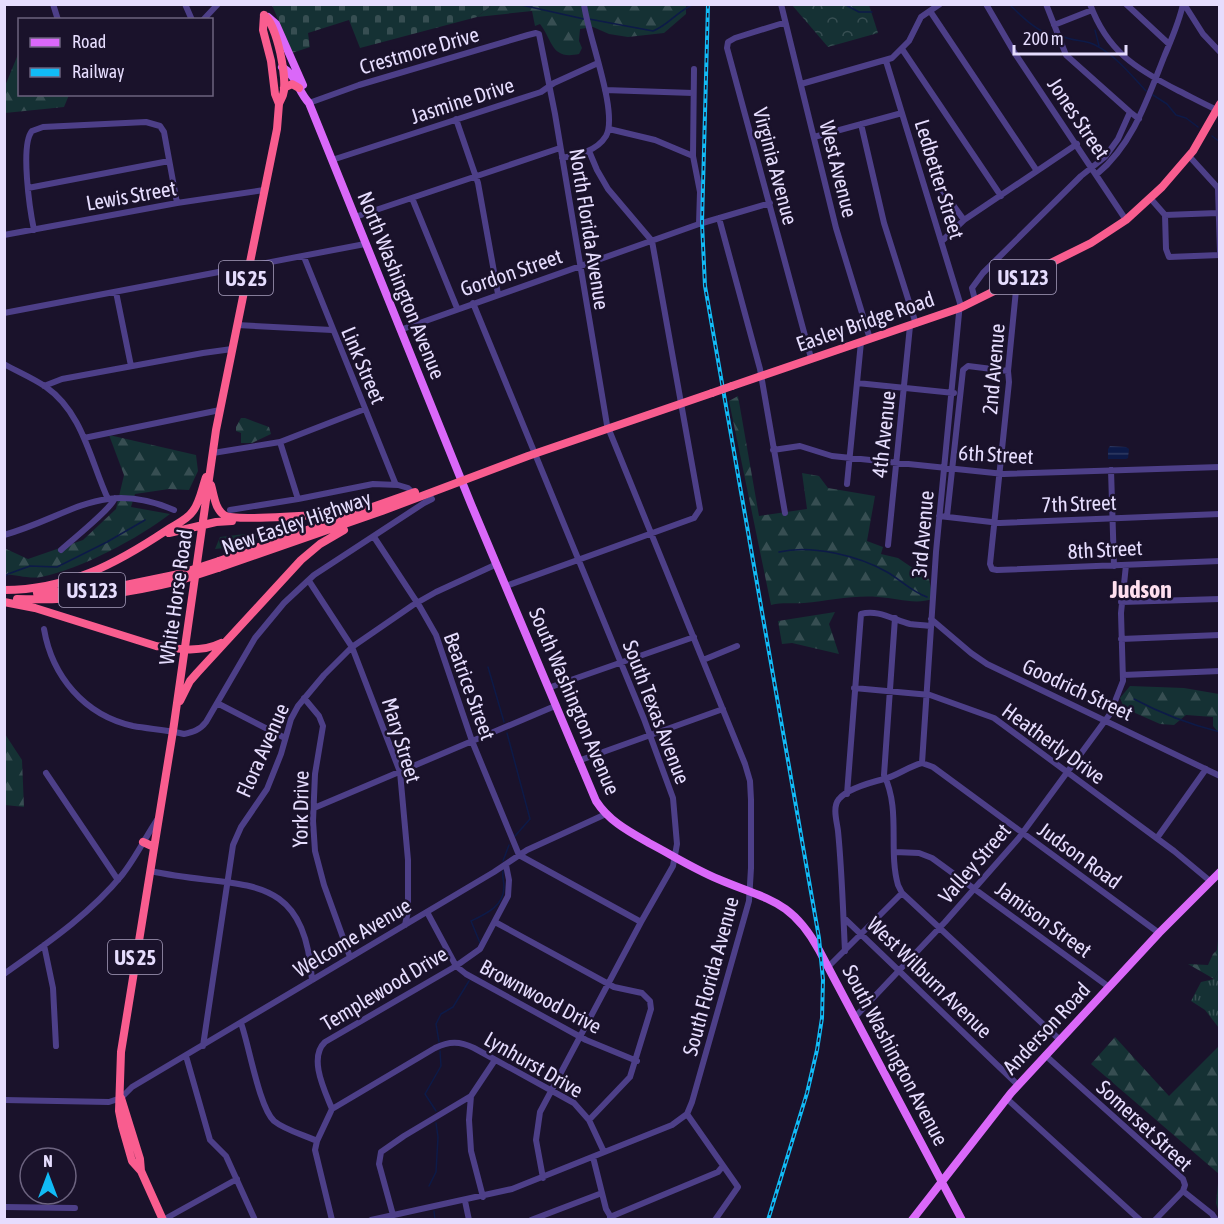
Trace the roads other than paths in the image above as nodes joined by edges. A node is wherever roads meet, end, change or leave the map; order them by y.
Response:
1 (185, 4) edge
2 (218, 4) edge
3 (260, 4) edge
4 (584, 4) edge
5 (781, 4) edge
6 (940, 4) edge
7 (986, 4) edge
8 (1046, 4) edge
9 (1126, 4) edge
10 (1184, 4) edge
11 (1091, 7) edge
12 (930, 11) junction
13 (266, 16) junction
14 (191, 18) edge
15 (205, 18) edge
16 (786, 24) junction
17 (1056, 31) junction
18 (539, 34) joint
19 (1169, 44) junction
20 (902, 49) junction
21 (1220, 52) edge
22 (886, 61) junction
23 (598, 63) junction
24 (282, 67) junction
25 (694, 69) dead end
26 (1156, 78) junction
27 (801, 84) junction
28 (550, 87) junction
29 (284, 88) junction
30 (299, 88) junction
31 (604, 90) junction
32 (693, 93) junction
33 (309, 103) junction
34 (279, 104) junction
35 (1130, 112) junction
36 (1217, 112) edge
37 (902, 113) junction
38 (456, 119) junction
39 (1139, 119) junction
40 (861, 124) junction
41 (609, 129) junction
42 (814, 138) junction
43 (1077, 144) junction
44 (560, 148) junction
45 (589, 151) junction
46 (693, 156) junction
47 (1189, 156) junction
48 (562, 158) junction
49 (332, 160) junction
50 (170, 161) junction
51 (930, 163) dead end
52 (1092, 166) junction
53 (1037, 171) junction
54 (1097, 174) junction
55 (475, 176) junction
56 (28, 188) junction
57 (1219, 189) edge
58 (264, 190) junction
59 (1001, 196) junction
60 (412, 198) junction
61 (1150, 200) junction
62 (177, 203) junction
63 (770, 203) junction
64 (1218, 213) edge
65 (1165, 214) junction
66 (355, 217) junction
67 (719, 218) junction
68 (964, 220) junction
69 (1126, 220) junction
70 (699, 224) junction
71 (34, 230) junction
72 (4, 235) edge
73 (652, 241) junction
74 (942, 241) junction
75 (365, 244) junction
76 (1220, 253) edge
77 (304, 257) junction
78 (249, 266) junction
79 (580, 266) junction
80 (1017, 280) junction
81 (117, 292) junction
82 (498, 294) junction
83 (975, 300) junction
84 (473, 303) junction
85 (458, 308) junction
86 (960, 308) junction
87 (4, 313) edge
88 (237, 325) junction
89 (913, 325) junction
90 (332, 330) junction
91 (400, 330) junction
92 (870, 339) junction
93 (861, 342) junction
94 (232, 349) junction
95 (811, 358) junction
96 (4, 364) edge
97 (131, 366) junction
98 (1008, 371) junction
99 (760, 376) junction
100 (857, 383) junction
101 (44, 386) junction
102 (904, 388) junction
103 (952, 393) junction
104 (960, 394) junction
105 (681, 404) junction
106 (365, 409) junction
107 (220, 410) junction
108 (608, 429) junction
109 (84, 438) junction
110 (280, 442) junction
111 (774, 450) junction
112 (534, 454) junction
113 (212, 458) junction
114 (849, 458) junction
115 (897, 463) junction
116 (1220, 466) edge
117 (944, 468) junction
118 (952, 469) junction
119 (1111, 470) junction
120 (1000, 473) junction
121 (210, 479) junction
122 (462, 480) junction
123 (847, 484) dead end
124 (396, 485) junction
125 (416, 495) junction
126 (111, 499) junction
127 (298, 499) junction
128 (432, 499) dead end
129 (379, 504) junction
130 (390, 509) junction
131 (174, 510) dead end
132 (230, 510) dead end
133 (785, 513) dead end
134 (1220, 514) edge
135 (286, 516) junction
136 (939, 516) junction
137 (947, 516) junction
138 (1112, 518) junction
139 (994, 522) junction
140 (203, 525) junction
141 (651, 532) junction
142 (4, 535) edge
143 (159, 536) junction
144 (374, 537) junction
145 (888, 545) dead end
146 (61, 550) dead end
147 (578, 559) junction
148 (1220, 561) edge
149 (497, 564) junction
150 (219, 565) junction
151 (1126, 565) junction
152 (1114, 566) junction
153 (992, 569) joint
154 (178, 577) junction
155 (309, 580) junction
156 (506, 586) junction
157 (4, 591) edge
158 (1220, 599) edge
159 (4, 601) edge
160 (417, 602) junction
161 (1121, 602) junction
162 (861, 614) joint
163 (895, 618) junction
164 (931, 622) junction
165 (44, 629) dead end
166 (231, 634) junction
167 (1220, 635) edge
168 (694, 637) junction
169 (1121, 639) junction
170 (737, 646) dead end
171 (352, 647) junction
172 (185, 649) junction
173 (704, 660) junction
174 (621, 663) junction
175 (1220, 671) edge
176 (1123, 675) junction
177 (548, 688) junction
178 (854, 688) junction
179 (890, 691) junction
180 (926, 694) junction
181 (304, 698) junction
182 (217, 703) junction
183 (555, 706) junction
184 (176, 709) junction
185 (723, 709) junction
186 (1105, 720) junction
187 (173, 732) junction
188 (650, 735) junction
189 (285, 738) junction
190 (472, 741) junction
191 (578, 761) junction
192 (922, 763) junction
193 (1206, 769) junction
194 (1067, 771) junction
195 (400, 772) junction
196 (46, 773) dead end
197 (1220, 776) edge
198 (886, 779) junction
199 (847, 794) junction
200 (314, 808) junction
201 (606, 814) junction
202 (159, 817) junction
203 (1022, 833) junction
204 (1157, 838) junction
205 (143, 842) junction
206 (154, 847) junction
207 (895, 852) junction
208 (519, 855) junction
209 (675, 857) junction
210 (506, 865) junction
211 (151, 871) junction
212 (1220, 872) edge
213 (118, 880) junction
214 (1210, 881) junction
215 (227, 883) junction
216 (973, 889) junction
217 (750, 891) junction
218 (902, 893) junction
219 (427, 912) junction
220 (844, 918) junction
221 (495, 922) junction
222 (641, 922) junction
223 (405, 925) junction
224 (940, 927) junction
225 (1159, 933) junction
226 (861, 935) junction
227 (44, 945) junction
228 (845, 951) junction
229 (350, 957) junction
230 (456, 966) junction
231 (828, 967) junction
232 (899, 971) junction
233 (4, 974) edge
234 (312, 980) junction
235 (608, 984) junction
236 (1109, 987) junction
237 (855, 1017) junction
238 (241, 1023) junction
239 (579, 1036) junction
240 (1060, 1040) junction
241 (56, 1046) dead end
242 (203, 1046) junction
243 (186, 1056) junction
244 (1045, 1056) junction
245 (495, 1059) junction
246 (637, 1060) junction
247 (1018, 1085) junction
248 (551, 1089) junction
249 (471, 1096) junction
250 (121, 1098) junction
251 (1006, 1098) junction
252 (4, 1101) edge
253 (332, 1109) junction
254 (687, 1114) junction
255 (589, 1120) junction
256 (317, 1141) junction
257 (604, 1152) junction
258 (593, 1157) junction
259 (723, 1166) junction
260 (543, 1178) junction
261 (237, 1179) junction
262 (942, 1180) junction
263 (1183, 1191) junction
264 (602, 1193) junction
265 (483, 1197) junction
266 (465, 1201) junction
267 (4, 1207) edge
268 (75, 1208) dead end
269 (393, 1215) junction
270 (403, 1217) edge
271 (540, 1218) edge
272 (611, 1218) edge
273 (163, 1220) edge
274 (255, 1220) edge
275 (332, 1220) edge
276 (370, 1220) edge
277 (470, 1220) edge
278 (531, 1220) edge
279 (714, 1220) edge
280 (912, 1220) edge
281 (962, 1220) edge
282 (1140, 1220) edge
283 (1155, 1220) edge
284 (1216, 1220) edge

1 - 14 street
2 - 15 street
3 - 13 highway, White Horse Road / US 25
4 - 23 street
5 - 16 street, West Avenue
6 - 12 street
7 - 43 street, Jones Street
8 - 17 street
9 - 19 street
10 - 19 street
10 - 21 street
11 - 17 street
11 - 26 street
12 - 20 street
12 - 53 street
13 - 24 highway, White Horse Road
13 - 33 main road, North Washington Avenue
13 - 34 highway, White Horse Road / US 25
16 - 27 street, West Avenue
16 - 63 street, Virginia Avenue
17 - 35 street
18 - 28 street, North Florida Avenue
18 - 33 street, Crestmore Drive
19 - 26 street
20 - 22 street
20 - 59 street
22 - 27 street
22 - 37 street, Ledbetter Street
23 - 28 street, Jasmine Drive
23 - 31 street
24 - 29 highway, White Horse Road / US 25
24 - 30 main road, North Washington Avenue
25 - 32 street
26 - 36 street
26 - 39 street
27 - 42 street, West Avenue
28 - 38 street, Jasmine Drive
28 - 44 street, North Florida Avenue
29 - 30 highway
29 - 34 highway, White Horse Road / US 25
30 - 33 main road, North Washington Avenue
31 - 32 street
31 - 41 street
32 - 46 street
33 - 49 main road, North Washington Avenue
34 - 58 highway, White Horse Road / US 25
35 - 39 street
35 - 52 street
36 - 47 highway, Easley Bridge Road / US 123
37 - 40 street
37 - 74 street, Ledbetter Street
38 - 49 street, Jasmine Drive
38 - 55 street
39 - 54 street
40 - 42 street
40 - 89 street
41 - 45 street
41 - 46 street
42 - 92 street, West Avenue
43 - 52 street, Jones Street
43 - 53 street
44 - 48 street, North Florida Avenue
44 - 55 street
45 - 48 street
45 - 73 street
46 - 70 street
47 - 57 street
47 - 61 highway, Easley Bridge Road / US 123
48 - 79 street, North Florida Avenue
49 - 66 main road, North Washington Avenue
50 - 56 street
50 - 56 street
50 - 62 street
51 - 68 street
52 - 54 street, Jones Street
52 - 83 street
53 - 59 street
54 - 69 street, Jones Street
55 - 60 street
55 - 82 street
56 - 71 street
57 - 64 street
58 - 62 street, Lewis Street
58 - 78 highway, White Horse Road / US 25
59 - 68 street
60 - 66 street
60 - 85 street
61 - 65 street
61 - 69 highway, Easley Bridge Road / US 123
62 - 71 street, Lewis Street
63 - 67 street, Gordon Street
63 - 95 street, Virginia Avenue
64 - 65 street
64 - 76 street
65 - 76 street
66 - 75 main road, North Washington Avenue
67 - 70 street, Gordon Street
67 - 99 street
68 - 74 street
69 - 80 highway, Easley Bridge Road / US 123
70 - 73 street, Gordon Street
71 - 72 street, Lewis Street
73 - 79 street, Gordon Street
73 - 105 street
74 - 86 street, Ledbetter Street
75 - 77 street
75 - 91 main road, North Washington Avenue
77 - 78 street
77 - 90 street, Link Street
78 - 81 street
78 - 88 highway, White Horse Road / US 25
79 - 82 street, Gordon Street
79 - 108 street, North Florida Avenue
80 - 83 highway, Easley Bridge Road / US 123
80 - 98 street, 2nd Avenue
81 - 87 street
81 - 97 street
82 - 84 street, Gordon Street
83 - 86 highway, Easley Bridge Road / US 123
84 - 85 street, Gordon Street
84 - 112 street, South Texas Avenue
85 - 91 street, Gordon Street
86 - 89 highway, Easley Bridge Road / US 123
86 - 103 street, 3rd Avenue
88 - 90 street
88 - 94 highway, White Horse Road / US 25
89 - 92 highway, Easley Bridge Road / US 123
89 - 102 street, 4th Avenue
90 - 106 street, Link Street
91 - 122 main road, North Washington Avenue
92 - 93 highway, Easley Bridge Road / US 123
93 - 95 highway, Easley Bridge Road / US 123
93 - 100 street
94 - 97 street
94 - 107 highway, White Horse Road / US 25
95 - 99 highway, Easley Bridge Road / US 123
96 - 101 street
97 - 101 street
98 - 104 street, 3rd Avenue
98 - 120 street, 2nd Avenue
99 - 105 highway, Easley Bridge Road / US 123, bridge
99 - 111 street
100 - 102 street
100 - 114 street
101 - 109 street
102 - 103 street
102 - 115 street, 4th Avenue
103 - 104 street
103 - 117 street, 3rd Avenue
104 - 118 street, 3rd Avenue
105 - 108 highway, Easley Bridge Road / US 123
105 - 141 street
106 - 110 street
106 - 124 street, Link Street
107 - 109 street
107 - 113 highway, White Horse Road / US 25
108 - 112 highway, Easley Bridge Road / US 123
108 - 141 street, South Florida Avenue
109 - 126 street
110 - 113 street
110 - 127 street
111 - 114 street, 6th Street
111 - 133 street
112 - 122 highway, Easley Bridge Road / US 123
112 - 147 street, South Texas Avenue
113 - 121 highway, White Horse Road / US 25
113 - 143 highway
114 - 115 street, 6th Street
114 - 123 street
115 - 117 street, 6th Street
115 - 145 street, 4th Avenue
116 - 119 street, 6th Street
117 - 118 street, 6th Street
117 - 136 street, 3rd Avenue
118 - 120 street, 6th Street
118 - 137 street, 3rd Avenue
119 - 120 street, 6th Street
119 - 138 street
120 - 139 street, 2nd Avenue
121 - 135 highway
121 - 140 highway, White Horse Road / US 25
122 - 125 highway, Easley Bridge Road / US 123
122 - 149 main road, South Washington Avenue
124 - 125 street
124 - 127 street
125 - 129 highway, New Easley Highway / US 123
125 - 130 highway, New Easley Highway / US 123
126 - 131 street
126 - 142 street
126 - 146 street
127 - 132 street
128 - 144 street
129 - 135 highway
129 - 150 highway, New Easley Highway / US 123
130 - 150 highway, New Easley Highway / US 123
130 - 166 highway
134 - 138 street, 7th Street
135 - 140 highway
136 - 137 street, 7th Street
136 - 164 street, 3rd Avenue
137 - 139 street, 7th Street
138 - 139 street, 7th Street
138 - 152 street
139 - 153 street, 2nd Avenue
140 - 143 highway
140 - 172 highway, White Horse Road / US 25
141 - 147 street
141 - 168 street, South Florida Avenue
143 - 157 highway
144 - 155 street
144 - 160 street, Beatrice Street
147 - 156 street
147 - 174 street, South Texas Avenue
148 - 151 street, 8th Street
149 - 156 main road, South Washington Avenue
149 - 160 street, Flora Avenue
150 - 154 highway, New Easley Highway / US 123, bridge
151 - 152 street, 8th Street
151 - 161 street, Valley Street
152 - 153 street, 8th Street
154 - 157 highway, New Easley Highway / US 123
154 - 159 highway, New Easley Highway / US 123
155 - 171 street, Mary Street
155 - 182 street
156 - 177 main road, South Washington Avenue
158 - 161 street
159 - 172 highway
160 - 171 street, Flora Avenue
160 - 190 street, Beatrice Street
161 - 169 street, Valley Street
162 - 163 street, Goodrich Street
162 - 178 street, West Wilburn Avenue
163 - 164 street, Goodrich Street
163 - 179 street
164 - 180 street, 3rd Avenue
164 - 186 street, Goodrich Street
165 - 187 street
166 - 172 highway
166 - 184 highway
167 - 169 street
168 - 173 street, South Florida Avenue
168 - 174 street
169 - 176 street, Valley Street
170 - 173 street
171 - 181 street, Flora Avenue
171 - 195 street, Mary Street
172 - 184 highway, White Horse Road / US 25
173 - 185 street, South Florida Avenue
174 - 177 street
174 - 188 street, South Texas Avenue
175 - 176 street
176 - 186 street, Valley Street
177 - 183 main road, South Washington Avenue
178 - 179 street, Heatherly Drive
178 - 199 street, West Wilburn Avenue
179 - 180 street, Heatherly Drive
179 - 198 street
180 - 192 street, 3rd Avenue
180 - 194 street, Heatherly Drive
181 - 189 street, Flora Avenue
181 - 200 street, York Drive
182 - 187 street
182 - 189 street
183 - 190 street
183 - 191 main road, South Washington Avenue
184 - 187 highway, White Horse Road / US 25
185 - 188 street
185 - 217 street, South Florida Avenue
186 - 193 street, Goodrich Street
186 - 194 street, Valley Street
187 - 202 highway, White Horse Road / US 25
188 - 191 street
188 - 209 street, South Texas Avenue
189 - 215 street, Flora Avenue
190 - 195 street
190 - 208 street, Beatrice Street
191 - 201 main road, South Washington Avenue
192 - 198 street
192 - 203 street, Judson Road
193 - 197 street, Goodrich Street
193 - 204 street
194 - 203 street, Valley Street
194 - 204 street, Heatherly Drive
195 - 200 street
195 - 223 street, Mary Street
196 - 213 street
198 - 199 street
198 - 207 street
199 - 220 street, West Wilburn Avenue
200 - 229 street, York Drive
201 - 208 street, Welcome Avenue
201 - 209 main road, South Washington Avenue
202 - 205 street
202 - 206 highway, White Horse Road / US 25
203 - 216 street, Valley Street
203 - 225 street, Judson Road
204 - 214 street, Heatherly Drive
205 - 206 highway
205 - 213 street
206 - 211 highway, White Horse Road / US 25
207 - 216 street, Jamison Street
207 - 218 street
208 - 210 street, Welcome Avenue
208 - 222 street
209 - 217 main road, South Washington Avenue
209 - 222 street, South Texas Avenue
210 - 219 street, Welcome Avenue
210 - 221 street, Templewood Drive
211 - 215 street
211 - 250 highway, White Horse Road / US 25
212 - 214 main road, Anderson Road
213 - 227 street
214 - 225 main road, Anderson Road
215 - 234 street
215 - 242 street, Flora Avenue
216 - 224 street, Valley Street
216 - 236 street, Jamison Street
217 - 231 main road, South Washington Avenue
217 - 254 street, South Florida Avenue
218 - 224 street
218 - 226 street
219 - 223 street, Welcome Avenue
219 - 230 street, Brownwood Drive
220 - 226 street, West Wilburn Avenue
220 - 228 street, West Wilburn Avenue
221 - 230 street, Templewood Drive
221 - 235 street
222 - 235 street, South Texas Avenue
223 - 229 street, Welcome Avenue
224 - 232 street, Valley Street
224 - 240 street
225 - 236 main road, Anderson Road
226 - 228 street
226 - 232 street, West Wilburn Avenue
227 - 233 street
227 - 241 street
228 - 231 street
229 - 234 street, Welcome Avenue
230 - 239 street, Brownwood Drive
230 - 253 street, Templewood Drive
231 - 237 main road, South Washington Avenue
232 - 237 street, Valley Street
232 - 247 street, West Wilburn Avenue
234 - 238 street, Welcome Avenue
235 - 239 street, South Texas Avenue
235 - 246 street
236 - 240 main road, Anderson Road
237 - 262 main road, South Washington Avenue
238 - 242 street, Welcome Avenue
238 - 256 street
239 - 246 street, Brownwood Drive
239 - 248 street, South Texas Avenue
240 - 244 main road, Anderson Road
242 - 243 street, Welcome Avenue
243 - 250 street, Welcome Avenue
243 - 261 street
244 - 247 main road, Anderson Road
244 - 263 street, Somerset Street
245 - 248 street, Lynhurst Drive
245 - 249 street
245 - 253 street, Lynhurst Drive
246 - 255 street
247 - 251 main road, Anderson Road
248 - 255 street, Lynhurst Drive
248 - 260 street, South Texas Avenue
249 - 265 street
249 - 269 street
250 - 252 street
250 - 273 highway, White Horse Road / US 25
251 - 262 main road, Anderson Road
251 - 282 street
253 - 256 street
254 - 257 street
254 - 259 street
255 - 257 street, Lynhurst Drive
256 - 275 street
257 - 258 street
258 - 260 street
258 - 264 street
259 - 272 street
259 - 279 street
260 - 265 street
261 - 273 street
261 - 274 street
262 - 280 main road, Anderson Road
262 - 281 main road, South Washington Avenue
263 - 283 street
263 - 284 street, Somerset Street
264 - 271 street
264 - 272 street
265 - 266 street
266 - 270 street
266 - 277 street
267 - 268 street
269 - 270 street
269 - 276 street
271 - 278 street

